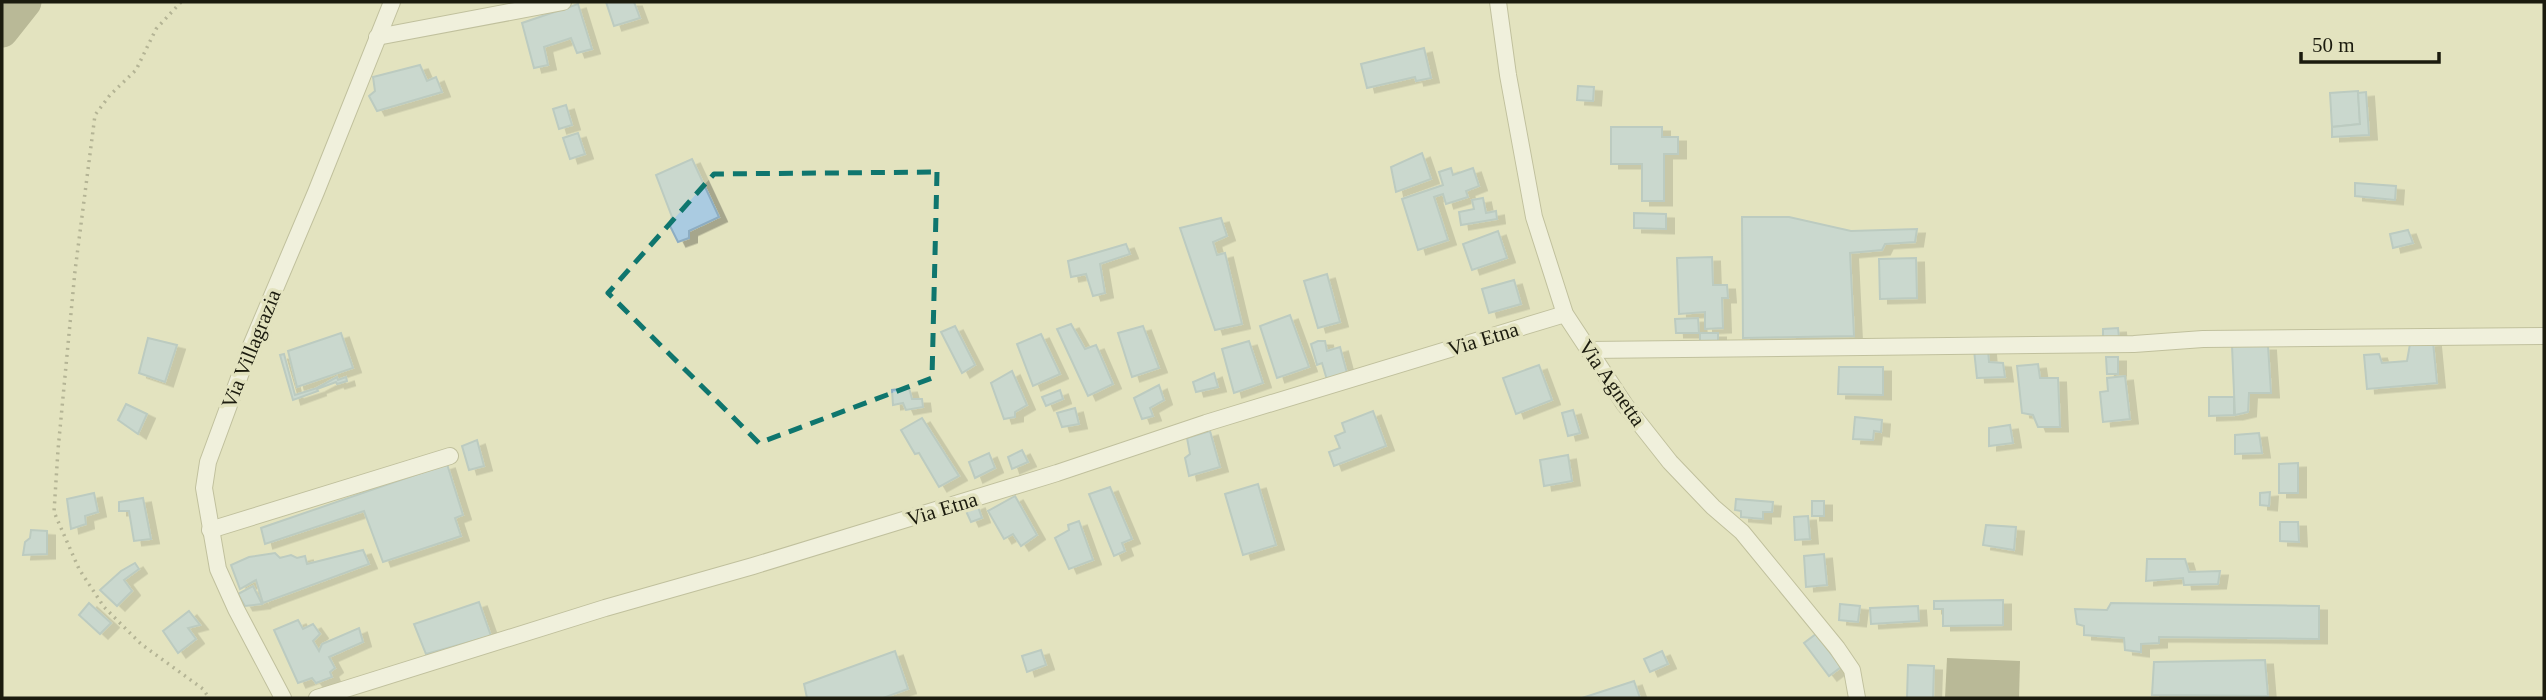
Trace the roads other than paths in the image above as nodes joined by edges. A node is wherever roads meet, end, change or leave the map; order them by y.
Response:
1 (392, 2) edge
2 (562, 2) edge
3 (1498, 2) edge
4 (377, 37) junction
5 (1565, 314) junction
6 (2544, 336) edge
7 (1588, 350) junction
8 (450, 456) dead end
9 (210, 530) junction
10 (283, 698) edge
11 (317, 698) edge
12 (1857, 698) edge

1 - 4 street, Via Villagrazia
2 - 4 street
3 - 5 street, Via Agnetta
4 - 9 street, Via Villagrazia
5 - 7 street, Via Agnetta
5 - 11 street, Via Etna
6 - 7 street
7 - 12 street, Via Agnetta
8 - 9 street
9 - 10 street, Via Villagrazia

